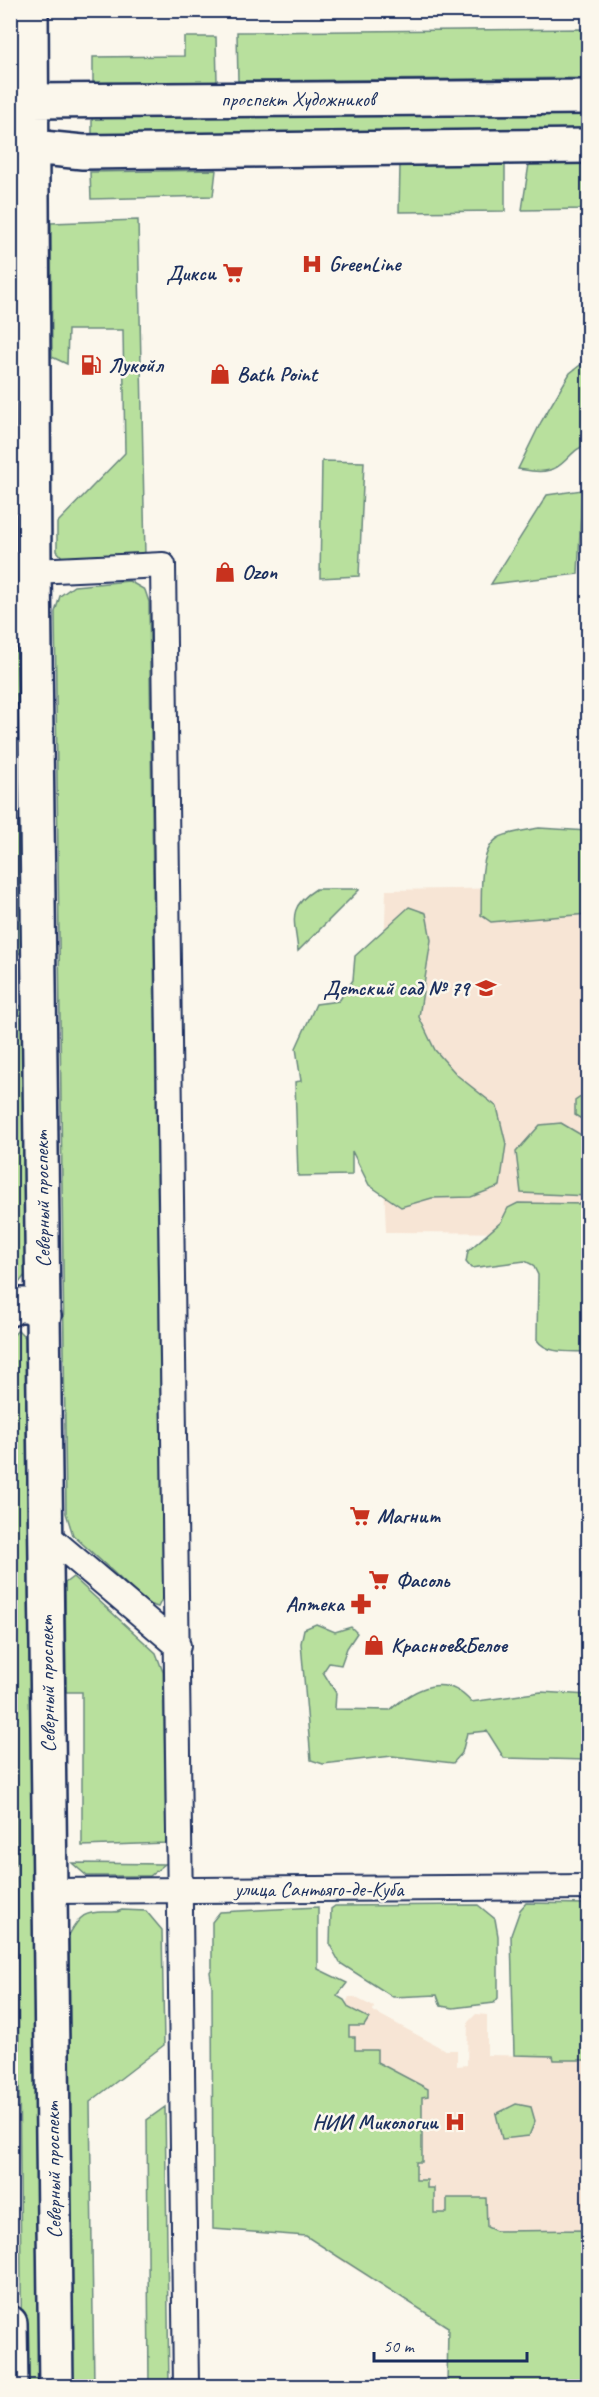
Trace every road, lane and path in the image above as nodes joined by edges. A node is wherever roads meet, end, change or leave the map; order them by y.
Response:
1 (31, 10) edge
2 (588, 97) edge
3 (21, 108) edge
4 (21, 143) edge
5 (588, 146) edge
6 (34, 571) junction
7 (25, 970) edge
8 (10, 1309) edge
9 (44, 1317) junction
10 (46, 1534) junction
11 (178, 1646) junction
12 (588, 1887) edge
13 (180, 1889) junction
14 (49, 1891) junction
15 (10, 2323) edge
16 (11, 2386) edge
17 (56, 2386) edge
18 (186, 2386) edge

1 - 3 main road, Северный проспект
2 - 3 main road, проспект Художников
3 - 4 main road, Северный проспект
4 - 5 main road
4 - 6 main road, Северный проспект
6 - 7 main road, Северный проспект
6 - 11 street
7 - 9 main road, Северный проспект
8 - 9 main road
9 - 10 main road, Северный проспект
10 - 11 street
10 - 14 main road, Северный проспект
11 - 13 street
12 - 13 street, улица Сантьяго-де-Куба
13 - 14 street, улица Сантьяго-де-Куба
13 - 18 street
14 - 17 main road, Северный проспект
15 - 16 main road

